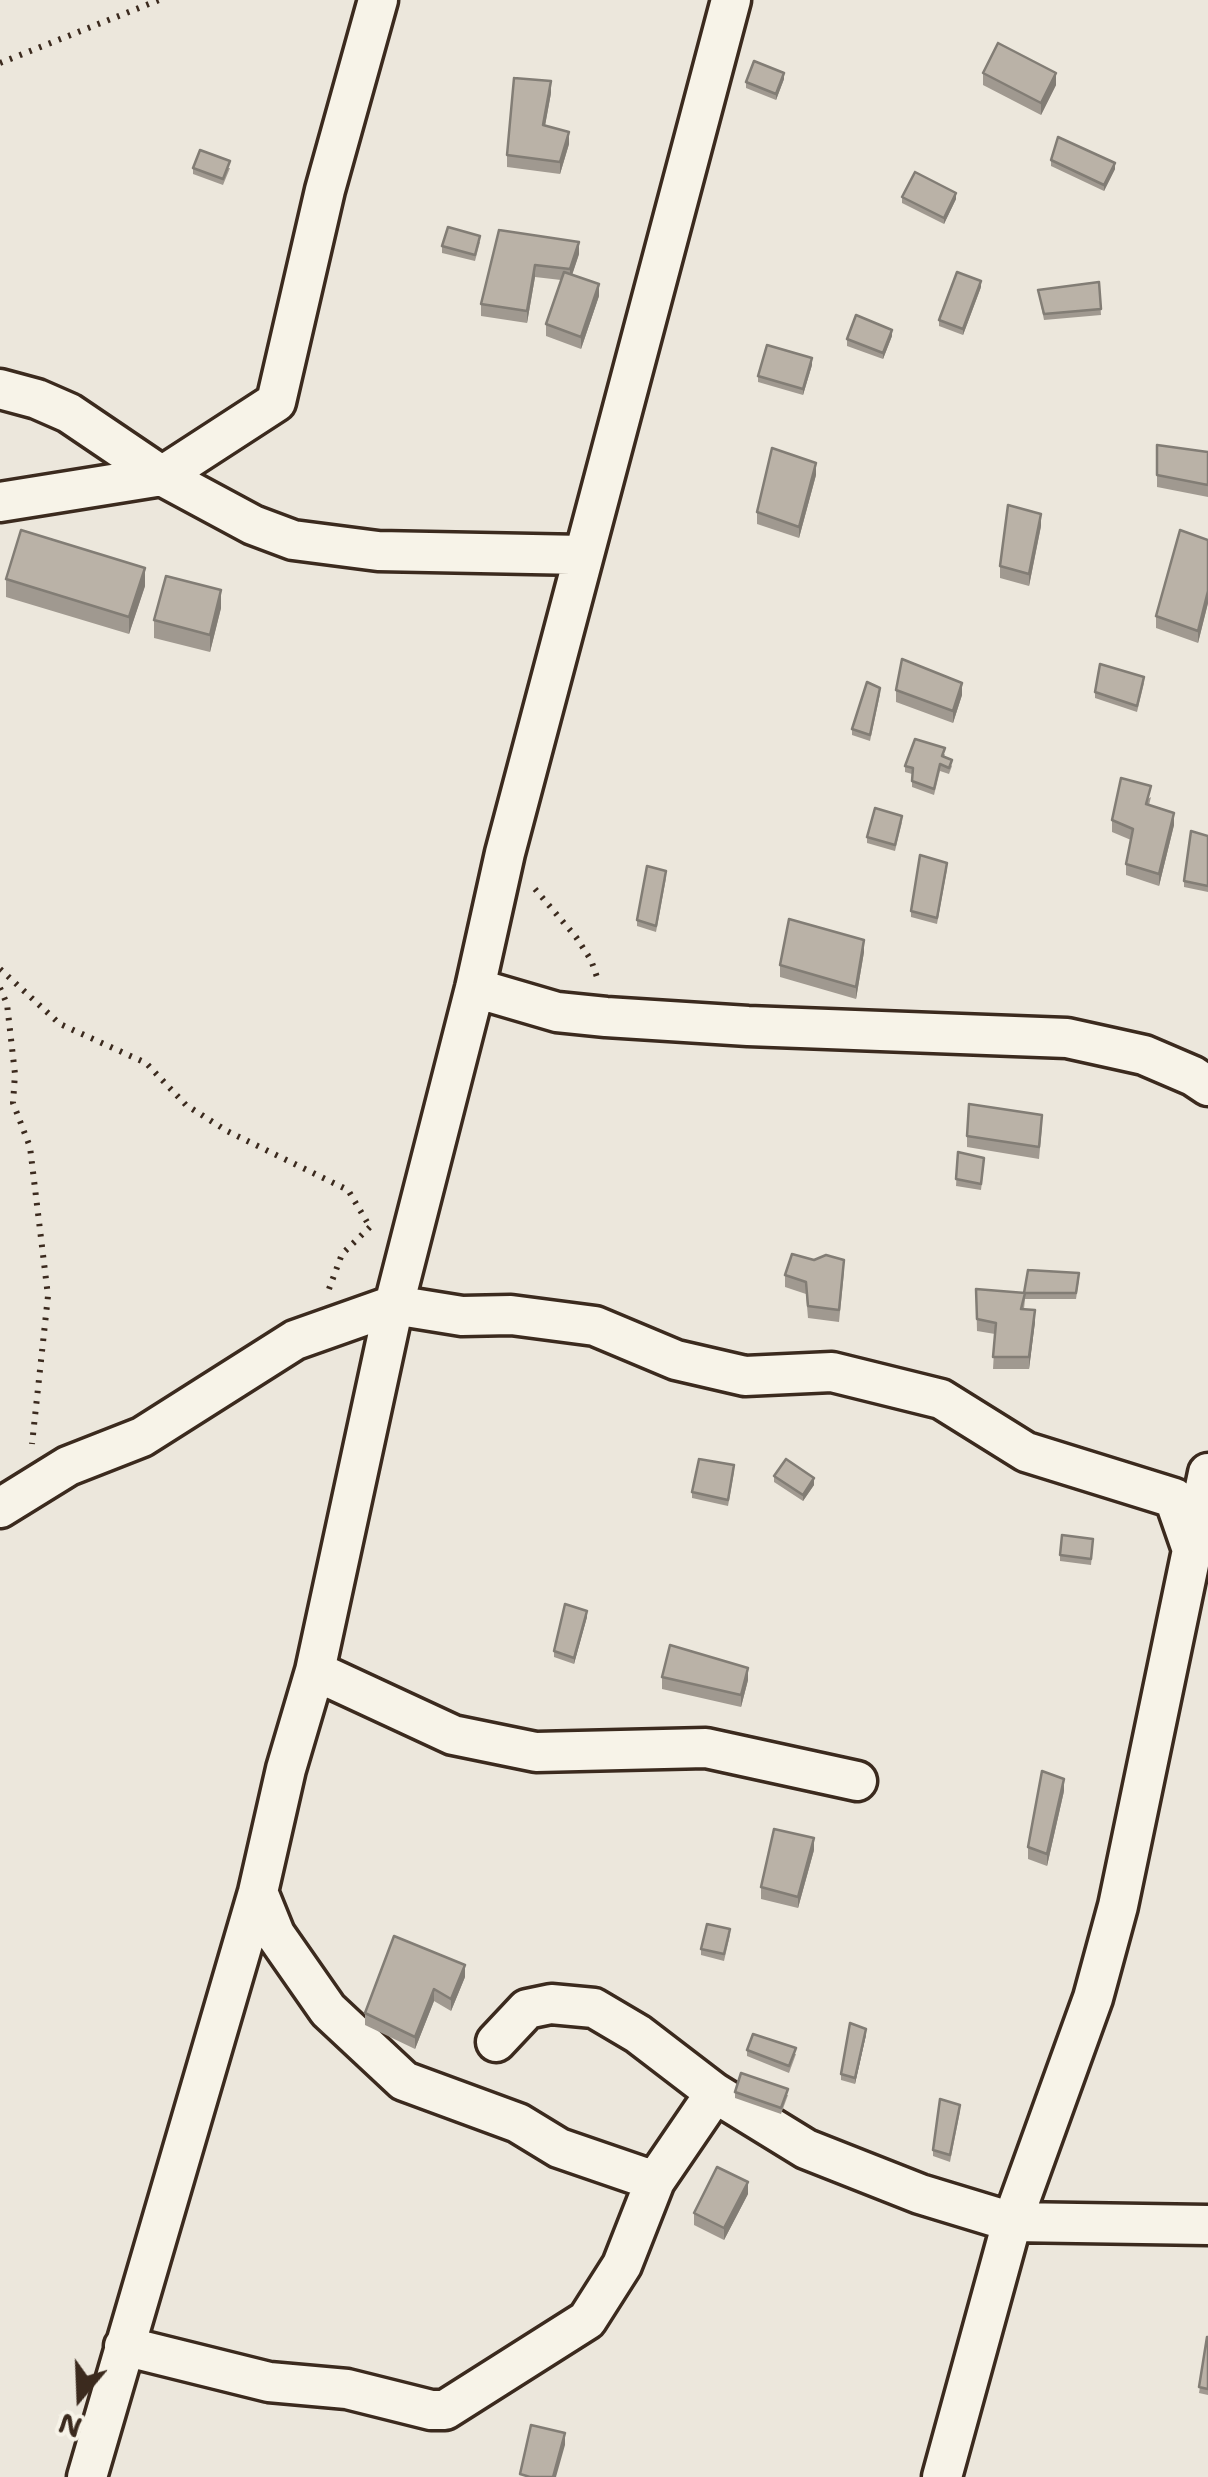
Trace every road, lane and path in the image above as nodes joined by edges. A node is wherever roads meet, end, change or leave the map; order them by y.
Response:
1 (159, 0) edge
2 (378, 0) edge
3 (731, 0) edge
4 (0, 64) edge
5 (0, 390) edge
6 (162, 476) junction
7 (0, 502) edge
8 (583, 555) junction
9 (505, 853) junction
10 (0, 969) edge
11 (0, 988) edge
12 (475, 988) junction
13 (604, 997) dead end
14 (1208, 1086) edge
15 (427, 1176) junction
16 (370, 1227) junction
17 (394, 1305) junction
18 (295, 1340) junction
19 (1208, 1473) edge
20 (14, 1499) edge
21 (1191, 1548) junction
22 (315, 1670) junction
23 (856, 1781) dead end
24 (258, 1892) junction
25 (496, 2042) dead end
26 (715, 2093) junction
27 (655, 2181) junction
28 (1012, 2222) junction
29 (1208, 2226) edge
30 (124, 2346) junction
31 (87, 2477) edge
32 (942, 2477) edge

1 - 4 path
2 - 6 street
3 - 8 street
5 - 6 street
6 - 7 street
6 - 8 street
8 - 9 street
9 - 12 street
9 - 13 path
10 - 16 path
11 - 20 path
12 - 14 street
12 - 15 street
15 - 16 path
15 - 17 street
16 - 18 path
17 - 18 street
17 - 21 street
17 - 22 street
18 - 20 street
19 - 21 street
21 - 28 street
22 - 23 street
22 - 24 street
24 - 27 street
24 - 30 street
25 - 26 street
26 - 27 street
26 - 28 street
27 - 30 street
28 - 29 street
28 - 32 street
30 - 31 street

